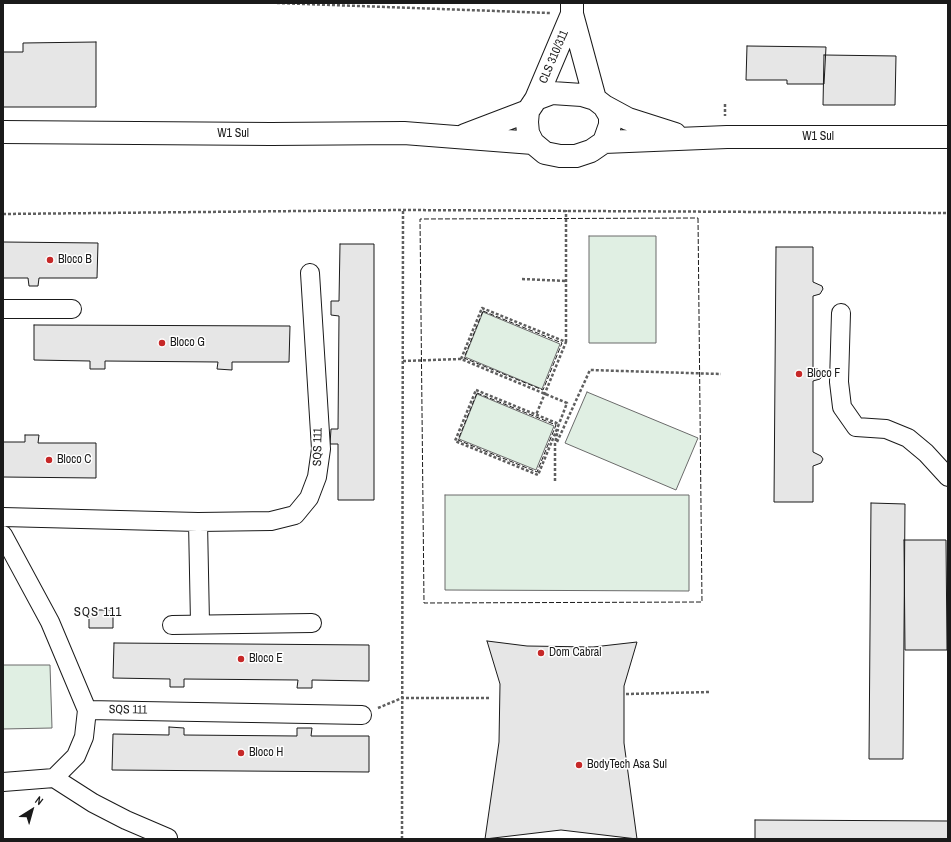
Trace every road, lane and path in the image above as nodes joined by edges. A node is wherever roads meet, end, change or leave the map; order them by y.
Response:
1 (276, 3) edge
2 (572, 9) edge
3 (600, 103) junction
4 (532, 105) junction
5 (3, 132) edge
6 (462, 136) junction
7 (948, 137) edge
8 (687, 138) junction
9 (604, 142) junction
10 (533, 143) junction
11 (403, 210) junction
12 (566, 210) junction
13 (948, 213) edge
14 (3, 214) edge
15 (310, 273) dead end
16 (522, 279) dead end
17 (566, 281) junction
18 (3, 309) edge
19 (72, 309) dead end
20 (841, 313) dead end
21 (524, 325) junction
22 (523, 328) dead end
23 (566, 342) junction
24 (461, 359) junction
25 (403, 361) junction
26 (506, 374) dead end
27 (721, 374) dead end
28 (505, 377) junction
29 (545, 394) junction
30 (536, 415) junction
31 (559, 424) junction
32 (556, 444) junction
33 (948, 477) edge
34 (556, 481) dead end
35 (3, 517) edge
36 (198, 522) junction
37 (3, 535) edge
38 (312, 622) dead end
39 (200, 623) junction
40 (172, 625) dead end
41 (710, 692) dead end
42 (626, 694) dead end
43 (402, 698) junction
44 (491, 698) dead end
45 (87, 710) junction
46 (362, 715) joint
47 (54, 778) junction
48 (3, 782) edge
49 (168, 838) edge
50 (402, 839) edge

1 - 2 path
2 - 3 street, CLS 310/311
2 - 4 street, CLS 310/311
3 - 4 street
3 - 8 street, W1 Sul
3 - 9 street
4 - 6 street, W1 Sul
4 - 10 street
5 - 6 street, W1 Sul
6 - 10 street, W1 Sul
7 - 8 street, W1 Sul
8 - 9 street, W1 Sul
9 - 10 street
11 - 12 path
11 - 14 path
11 - 25 path
12 - 13 path
12 - 17 path
15 - 36 street, SQS 111
16 - 17 path
17 - 23 path
18 - 19 street
20 - 33 street
21 - 22 path
21 - 23 path
21 - 24 path
23 - 29 path
24 - 25 path
24 - 28 path
25 - 43 path
26 - 28 path
27 - 32 path
28 - 29 path
29 - 30 path
29 - 31 path
30 - 31 path
30 - 31 path
31 - 32 path
32 - 34 path
35 - 36 street, SQS 111
36 - 39 street
37 - 45 street
38 - 39 street
39 - 40 street
41 - 42 path
43 - 44 path
43 - 46 path
43 - 50 path
45 - 46 street, SQS 111
45 - 47 street
47 - 48 street
47 - 49 street

